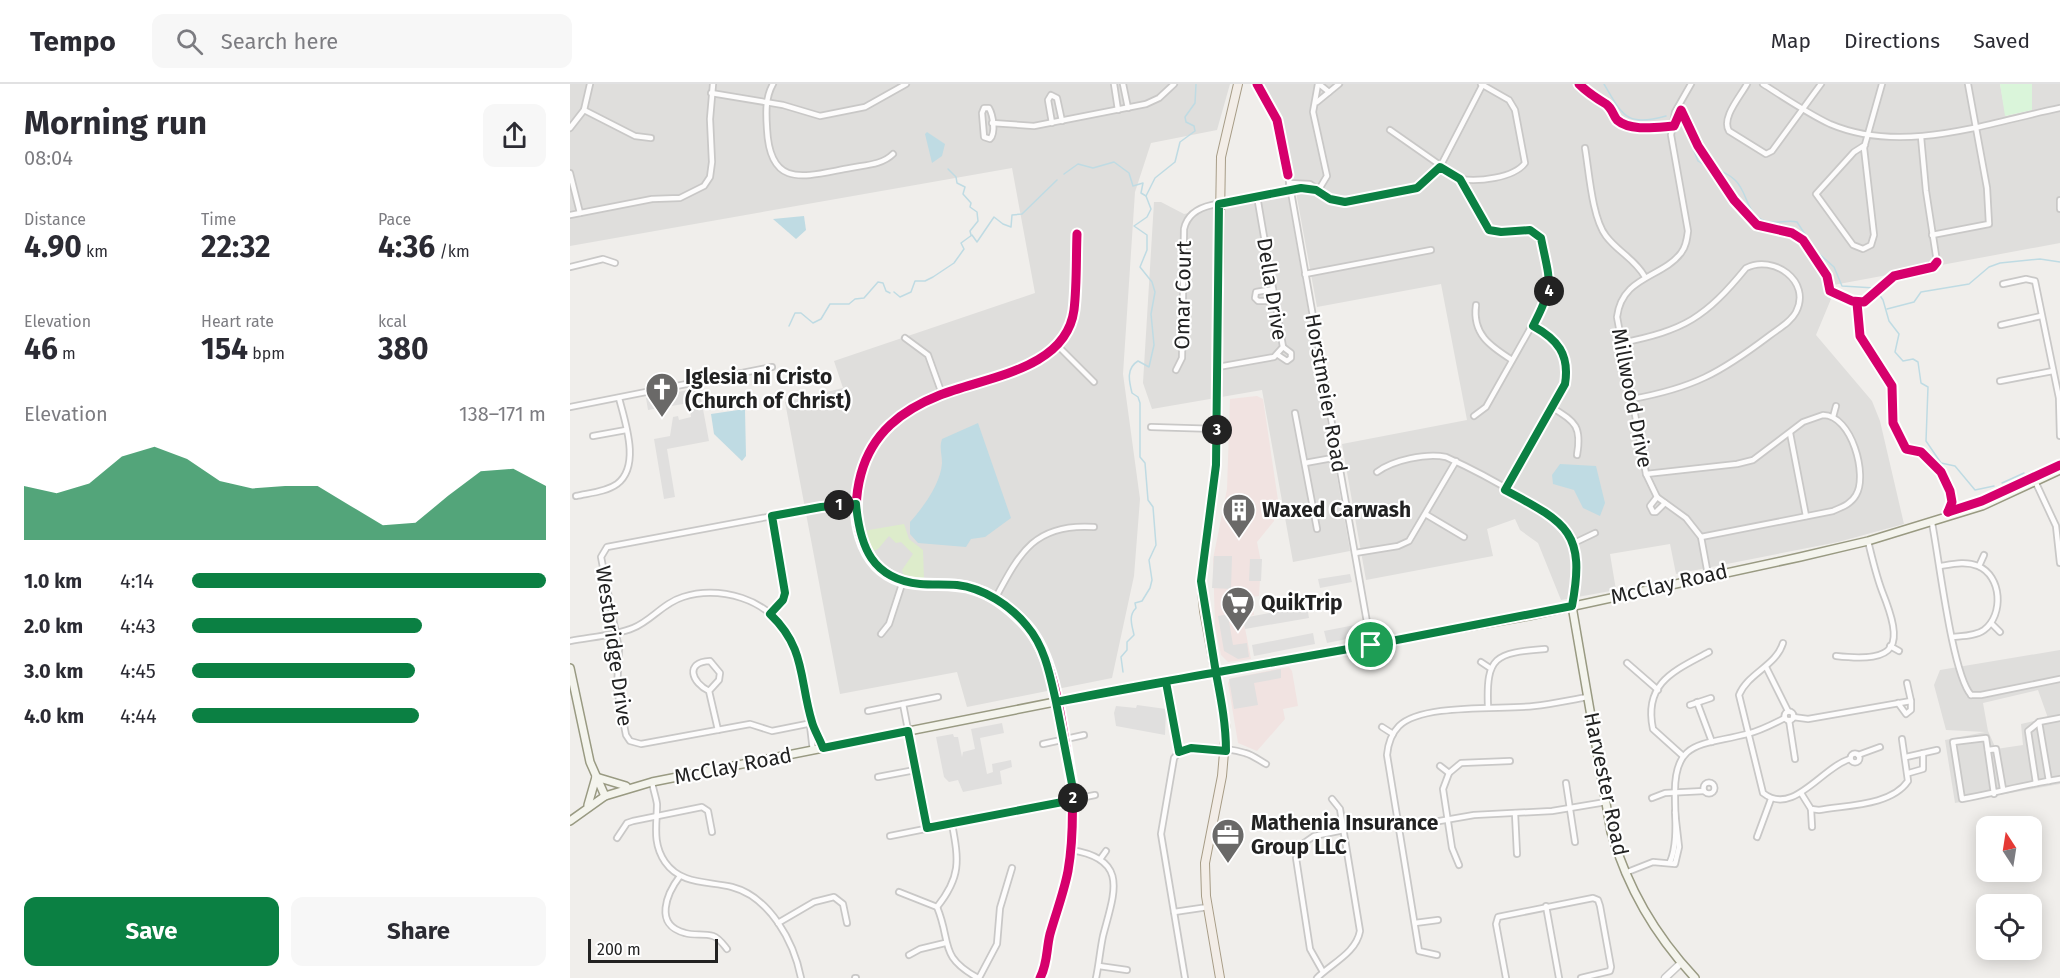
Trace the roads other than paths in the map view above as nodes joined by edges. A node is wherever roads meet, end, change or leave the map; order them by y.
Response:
1 (590, 84) edge
2 (713, 84) edge
3 (773, 84) edge
4 (906, 84) edge
5 (1114, 84) edge
6 (1123, 84) edge
7 (1174, 84) edge
8 (1238, 84) edge
9 (1318, 84) edge
10 (1339, 84) edge
11 (1482, 84) edge
12 (1747, 84) edge
13 (1763, 84) edge
14 (1821, 84) edge
15 (1882, 84) edge
16 (1968, 84) edge
17 (1690, 85) edge
18 (1329, 92) junction
19 (711, 93) junction
20 (767, 102) junction
21 (1317, 102) junction
22 (1128, 108) junction
23 (2060, 108) edge
24 (1803, 109) junction
25 (584, 110) junction
26 (1118, 110) junction
27 (1062, 121) junction
28 (993, 123) junction
29 (1052, 123) junction
30 (1976, 125) junction
31 (570, 128) edge
32 (1390, 130) dead end
33 (1867, 134) junction
34 (1921, 137) junction
35 (651, 138) dead end
36 (1865, 145) junction
37 (1585, 148) dead end
38 (893, 154) dead end
39 (1440, 167) junction
40 (570, 173) edge
41 (1288, 175) dead end
42 (1460, 179) junction
43 (1472, 180) junction
44 (1289, 183) junction
45 (1290, 190) junction
46 (1317, 190) junction
47 (1468, 190) junction
48 (1257, 196) junction
49 (2060, 200) edge
50 (1219, 204) junction
51 (2060, 209) edge
52 (580, 213) junction
53 (570, 215) edge
54 (1540, 225) dead end
55 (1494, 232) junction
56 (1536, 232) junction
57 (1077, 234) dead end
58 (1932, 235) junction
59 (1492, 240) dead end
60 (1431, 250) dead end
61 (1937, 262) dead end
62 (615, 263) dead end
63 (570, 267) edge
64 (1305, 274) junction
65 (1645, 277) junction
66 (2003, 284) dead end
67 (1273, 289) junction
68 (1276, 301) junction
69 (1476, 305) dead end
70 (2041, 316) junction
71 (2001, 325) dead end
72 (1533, 326) junction
73 (905, 338) dead end
74 (1621, 343) junction
75 (1058, 346) junction
76 (1283, 347) junction
77 (1278, 355) junction
78 (1512, 360) junction
79 (772, 367) dead end
80 (1218, 367) junction
81 (1176, 370) dead end
82 (2053, 371) junction
83 (2000, 381) dead end
84 (1094, 382) dead end
85 (942, 394) junction
86 (619, 398) junction
87 (1632, 399) junction
88 (1836, 406) dead end
89 (570, 407) edge
90 (1553, 408) junction
91 (1296, 413) dead end
92 (1474, 416) dead end
93 (1833, 417) junction
94 (1151, 427) dead end
95 (1217, 429) junction
96 (626, 430) junction
97 (1790, 433) junction
98 (2060, 435) edge
99 (593, 436) dead end
100 (1577, 455) dead end
101 (1338, 457) junction
102 (1456, 461) junction
103 (1305, 463) junction
104 (2060, 470) edge
105 (1377, 472) dead end
106 (1646, 474) junction
107 (2035, 480) junction
108 (1505, 490) junction
109 (576, 496) dead end
110 (1657, 497) junction
111 (1665, 503) junction
112 (856, 504) junction
113 (1426, 514) junction
114 (772, 516) junction
115 (1806, 516) junction
116 (1932, 523) junction
117 (1095, 527) dead end
118 (1317, 529) dead end
119 (1595, 533) dead end
120 (1464, 537) dead end
121 (1701, 537) junction
122 (1868, 541) junction
123 (1574, 543) junction
124 (1355, 553) junction
125 (1984, 555) dead end
126 (2060, 563) edge
127 (1941, 566) junction
128 (1979, 566) junction
129 (1708, 575) junction
130 (903, 581) junction
131 (995, 598) junction
132 (1572, 606) junction
133 (770, 614) junction
134 (1991, 624) junction
135 (616, 632) junction
136 (2000, 632) dead end
137 (881, 634) dead end
138 (1953, 637) junction
139 (570, 641) edge
140 (1783, 643) dead end
141 (1371, 645) junction
142 (1890, 646) junction
143 (1545, 649) dead end
144 (1899, 651) dead end
145 (1709, 652) dead end
146 (1836, 656) dead end
147 (1481, 662) dead end
148 (1627, 663) dead end
149 (1766, 667) junction
150 (570, 668) edge
151 (1490, 668) junction
152 (1216, 673) junction
153 (2060, 679) edge
154 (1166, 682) junction
155 (1907, 683) dead end
156 (1658, 690) junction
157 (709, 691) junction
158 (1971, 695) junction
159 (573, 697) edge
160 (938, 697) dead end
161 (1588, 697) junction
162 (1711, 698) dead end
163 (1911, 701) junction
164 (1967, 701) dead end
165 (1056, 702) junction
166 (1697, 702) junction
167 (1898, 703) junction
168 (903, 704) junction
169 (1690, 705) dead end
170 (1488, 707) junction
171 (868, 711) dead end
172 (1789, 718) junction
173 (2060, 718) edge
174 (2039, 722) junction
175 (812, 723) junction
176 (1382, 727) dead end
177 (718, 730) junction
178 (908, 731) junction
179 (1393, 734) junction
180 (1750, 734) junction
181 (1084, 735) dead end
182 (1902, 739) dead end
183 (1063, 740) junction
184 (1712, 742) junction
185 (1043, 744) dead end
186 (1880, 747) dead end
187 (823, 748) junction
188 (813, 750) junction
189 (1937, 750) dead end
190 (1988, 750) junction
191 (1226, 751) junction
192 (1179, 752) junction
193 (1923, 753) junction
194 (1683, 756) junction
195 (1906, 757) junction
196 (1795, 759) dead end
197 (1510, 761) dead end
198 (1266, 764) dead end
199 (1440, 766) dead end
200 (915, 770) junction
201 (1449, 773) junction
202 (1909, 773) junction
203 (596, 777) junction
204 (878, 777) dead end
205 (2060, 778) edge
206 (2049, 781) junction
207 (652, 782) junction
208 (1566, 783) dead end
209 (2037, 783) junction
210 (628, 787) junction
211 (2003, 789) junction
212 (1704, 791) dead end
213 (1674, 792) junction
214 (1801, 793) junction
215 (1994, 794) junction
216 (1095, 795) dead end
217 (604, 796) junction
218 (1652, 798) dead end
219 (1332, 799) dead end
220 (1771, 799) junction
221 (1073, 800) junction
222 (1605, 802) junction
223 (588, 805) junction
224 (1571, 809) junction
225 (1811, 809) junction
226 (1515, 813) junction
227 (655, 817) junction
228 (1448, 820) junction
229 (570, 821) edge
230 (952, 824) junction
231 (1812, 827) dead end
232 (927, 828) junction
233 (1399, 828) junction
234 (1344, 830) junction
235 (712, 832) dead end
236 (890, 836) dead end
237 (1757, 837) dead end
238 (617, 838) dead end
239 (1575, 842) dead end
240 (1071, 850) junction
241 (1106, 851) dead end
242 (1517, 854) dead end
243 (1101, 858) junction
244 (1459, 865) dead end
245 (1012, 868) dead end
246 (1625, 873) junction
247 (680, 876) junction
248 (899, 892) dead end
249 (844, 894) dead end
250 (840, 899) junction
251 (1546, 906) junction
252 (1208, 907) junction
253 (937, 908) junction
254 (1174, 912) junction
255 (1438, 920) dead end
256 (778, 923) junction
257 (847, 923) dead end
258 (1415, 923) junction
259 (945, 943) junction
260 (727, 949) dead end
261 (909, 955) dead end
262 (1437, 956) dead end
263 (1681, 963) junction
264 (1099, 966) junction
265 (1127, 970) dead end
266 (1323, 972) junction
267 (801, 978) edge
268 (978, 978) edge
269 (1040, 978) edge
270 (1096, 978) edge
271 (1185, 978) edge
272 (1220, 978) edge
273 (1317, 978) edge
274 (1506, 978) edge
275 (1559, 978) edge
276 (1581, 978) edge
277 (1665, 978) edge
278 (1695, 978) edge

1 - 25 street
2 - 19 street
3 - 20 street
4 - 20 street
5 - 26 street
6 - 22 street
7 - 22 street
8 - 50 main road
9 - 18 street
9 - 21 street
10 - 18 street
11 - 39 street
11 - 43 street
12 - 24 street
13 - 24 street
14 - 24 street
15 - 33 street
16 - 30 street
17 - 65 street, Millwood Drive
18 - 21 street
19 - 20 street
19 - 52 street
20 - 38 street
21 - 46 street
22 - 26 street
23 - 30 street
24 - 33 street
25 - 31 street
25 - 35 street
26 - 27 street
27 - 29 street
27 - 29 street
28 - 28 street
28 - 29 street
30 - 34 street
30 - 58 street
32 - 39 street
33 - 34 street
33 - 36 street
34 - 58 street
36 - 36 street
37 - 65 street
39 - 42 street
39 - 46 street
40 - 52 street
41 - 44 street, Horstmeier Road
42 - 43 street
42 - 47 street
43 - 47 street
44 - 45 street, Horstmeier Road
44 - 46 street
45 - 46 street, Omar Court
45 - 48 street, Omar Court
45 - 64 street, Horstmeier Road
47 - 55 street
48 - 50 street, Omar Court
48 - 67 street, Della Drive
49 - 51 street
50 - 80 main road
50 - 81 street, Omar Court
52 - 53 street
54 - 56 street
55 - 56 street
55 - 59 street
56 - 72 street
57 - 75 street
58 - 61 street
60 - 64 street
62 - 63 street
64 - 101 street, Horstmeier Road
65 - 74 street, Millwood Drive
66 - 70 street
67 - 68 street, Della Drive
67 - 68 street
68 - 76 street, Della Drive
69 - 78 street
70 - 71 street
70 - 82 street
72 - 78 street
72 - 90 street
73 - 85 street
74 - 87 street, Millwood Drive
74 - 87 street
75 - 84 street
75 - 85 street
76 - 77 street, Della Drive
76 - 77 street
77 - 80 street, Della Drive
78 - 92 street
79 - 86 street
80 - 95 main road
82 - 83 street
82 - 98 street
85 - 112 street
86 - 89 street
86 - 96 street
87 - 106 street, Millwood Drive
88 - 93 street
90 - 100 street
90 - 108 street
91 - 103 street
93 - 97 street
93 - 115 street
94 - 95 street
95 - 152 main road
96 - 99 street
96 - 109 street
97 - 106 street
97 - 115 street
101 - 103 street
101 - 124 street, Horstmeier Road
102 - 105 street
102 - 108 street
102 - 113 street
103 - 118 street
104 - 107 main road, McClay Road
106 - 110 street, Millwood Drive
107 - 116 main road, McClay Road
107 - 126 street
108 - 123 street
110 - 111 street, Millwood Drive
110 - 111 street, Millwood Drive
111 - 121 street, Millwood Drive
112 - 114 street
112 - 130 street
113 - 120 street
113 - 124 street
114 - 133 street
114 - 135 street, Westbridge Drive
115 - 121 street
116 - 122 main road, McClay Road
116 - 127 street
117 - 131 street
119 - 123 street
121 - 129 street
122 - 129 main road, McClay Road
122 - 142 street
123 - 132 street
124 - 141 street, Horstmeier Road
125 - 128 street
127 - 128 street
127 - 138 street
128 - 134 street
129 - 132 main road, McClay Road
130 - 131 street
130 - 137 street
131 - 165 street
132 - 141 main road, McClay Road
132 - 161 main road, Harvester Road
133 - 135 street
133 - 175 street
134 - 136 street
134 - 138 street
135 - 139 street
135 - 177 street, Westbridge Drive
138 - 158 street
140 - 149 street
141 - 152 main road, McClay Road
142 - 144 street
142 - 146 street
143 - 151 street
145 - 156 street
147 - 151 street
148 - 156 street
149 - 172 street
149 - 180 street
150 - 159 main road
151 - 170 street
152 - 154 main road, McClay Road
152 - 191 main road
153 - 158 street
154 - 165 main road, McClay Road
154 - 192 street
155 - 163 street
156 - 194 street
157 - 157 street
157 - 177 street
158 - 164 street
159 - 203 main road
160 - 168 street
161 - 170 street
161 - 222 main road, Harvester Road
162 - 166 street
163 - 167 street
163 - 167 street
165 - 178 main road, McClay Road
165 - 183 street
166 - 169 street
166 - 184 street
167 - 172 street
168 - 171 street
168 - 178 street
170 - 179 street
172 - 180 street
172 - 196 street
173 - 174 street
174 - 206 street
174 - 209 street
175 - 177 street
175 - 187 street
175 - 188 street
176 - 179 street
178 - 187 main road, McClay Road
178 - 200 street
179 - 233 street
180 - 184 street
180 - 220 street
181 - 183 street
182 - 195 street
183 - 185 street
183 - 221 street
184 - 194 street
186 - 214 street
187 - 188 main road, McClay Road
188 - 207 main road, McClay Road
189 - 193 street
190 - 211 street
190 - 215 street
190 - 215 street
191 - 192 street
191 - 198 street
191 - 252 main road
192 - 254 street
193 - 195 street
193 - 202 street
194 - 213 street
195 - 202 street
197 - 201 street
199 - 201 street
200 - 204 street
200 - 232 street
201 - 228 street
202 - 225 street
203 - 210 main road
203 - 217 main road
203 - 223 main road
205 - 206 street
206 - 209 street
207 - 210 main road, McClay Road
207 - 227 street
208 - 224 street
209 - 211 street
210 - 217 main road, McClay Road
211 - 215 street
212 - 213 street
213 - 218 street
213 - 246 street
214 - 220 street
214 - 225 street
216 - 221 street
217 - 223 main road, McClay Road
219 - 234 street
220 - 237 street
221 - 230 street
221 - 240 street
222 - 224 street
222 - 246 main road, Harvester Road
223 - 229 main road, McClay Road
224 - 226 street
224 - 239 street
225 - 231 street
226 - 228 street
226 - 242 street
227 - 235 street
227 - 238 street
227 - 247 street
228 - 233 street
228 - 244 street
230 - 232 street
230 - 253 street
232 - 236 street
233 - 258 street
234 - 266 street
234 - 266 street
240 - 243 street
240 - 269 street
241 - 243 street
243 - 264 street
245 - 268 street
246 - 263 main road, Harvester Road
247 - 256 street
247 - 260 street
248 - 253 street
249 - 250 street
250 - 256 street
250 - 257 street
251 - 274 street
251 - 275 street
251 - 276 street
252 - 254 street
252 - 272 main road
253 - 259 street
254 - 271 street
255 - 258 street
256 - 267 street
258 - 262 street
259 - 261 street
259 - 268 street
263 - 277 street
263 - 278 main road, Harvester Road
264 - 265 street
264 - 270 street
266 - 273 street

